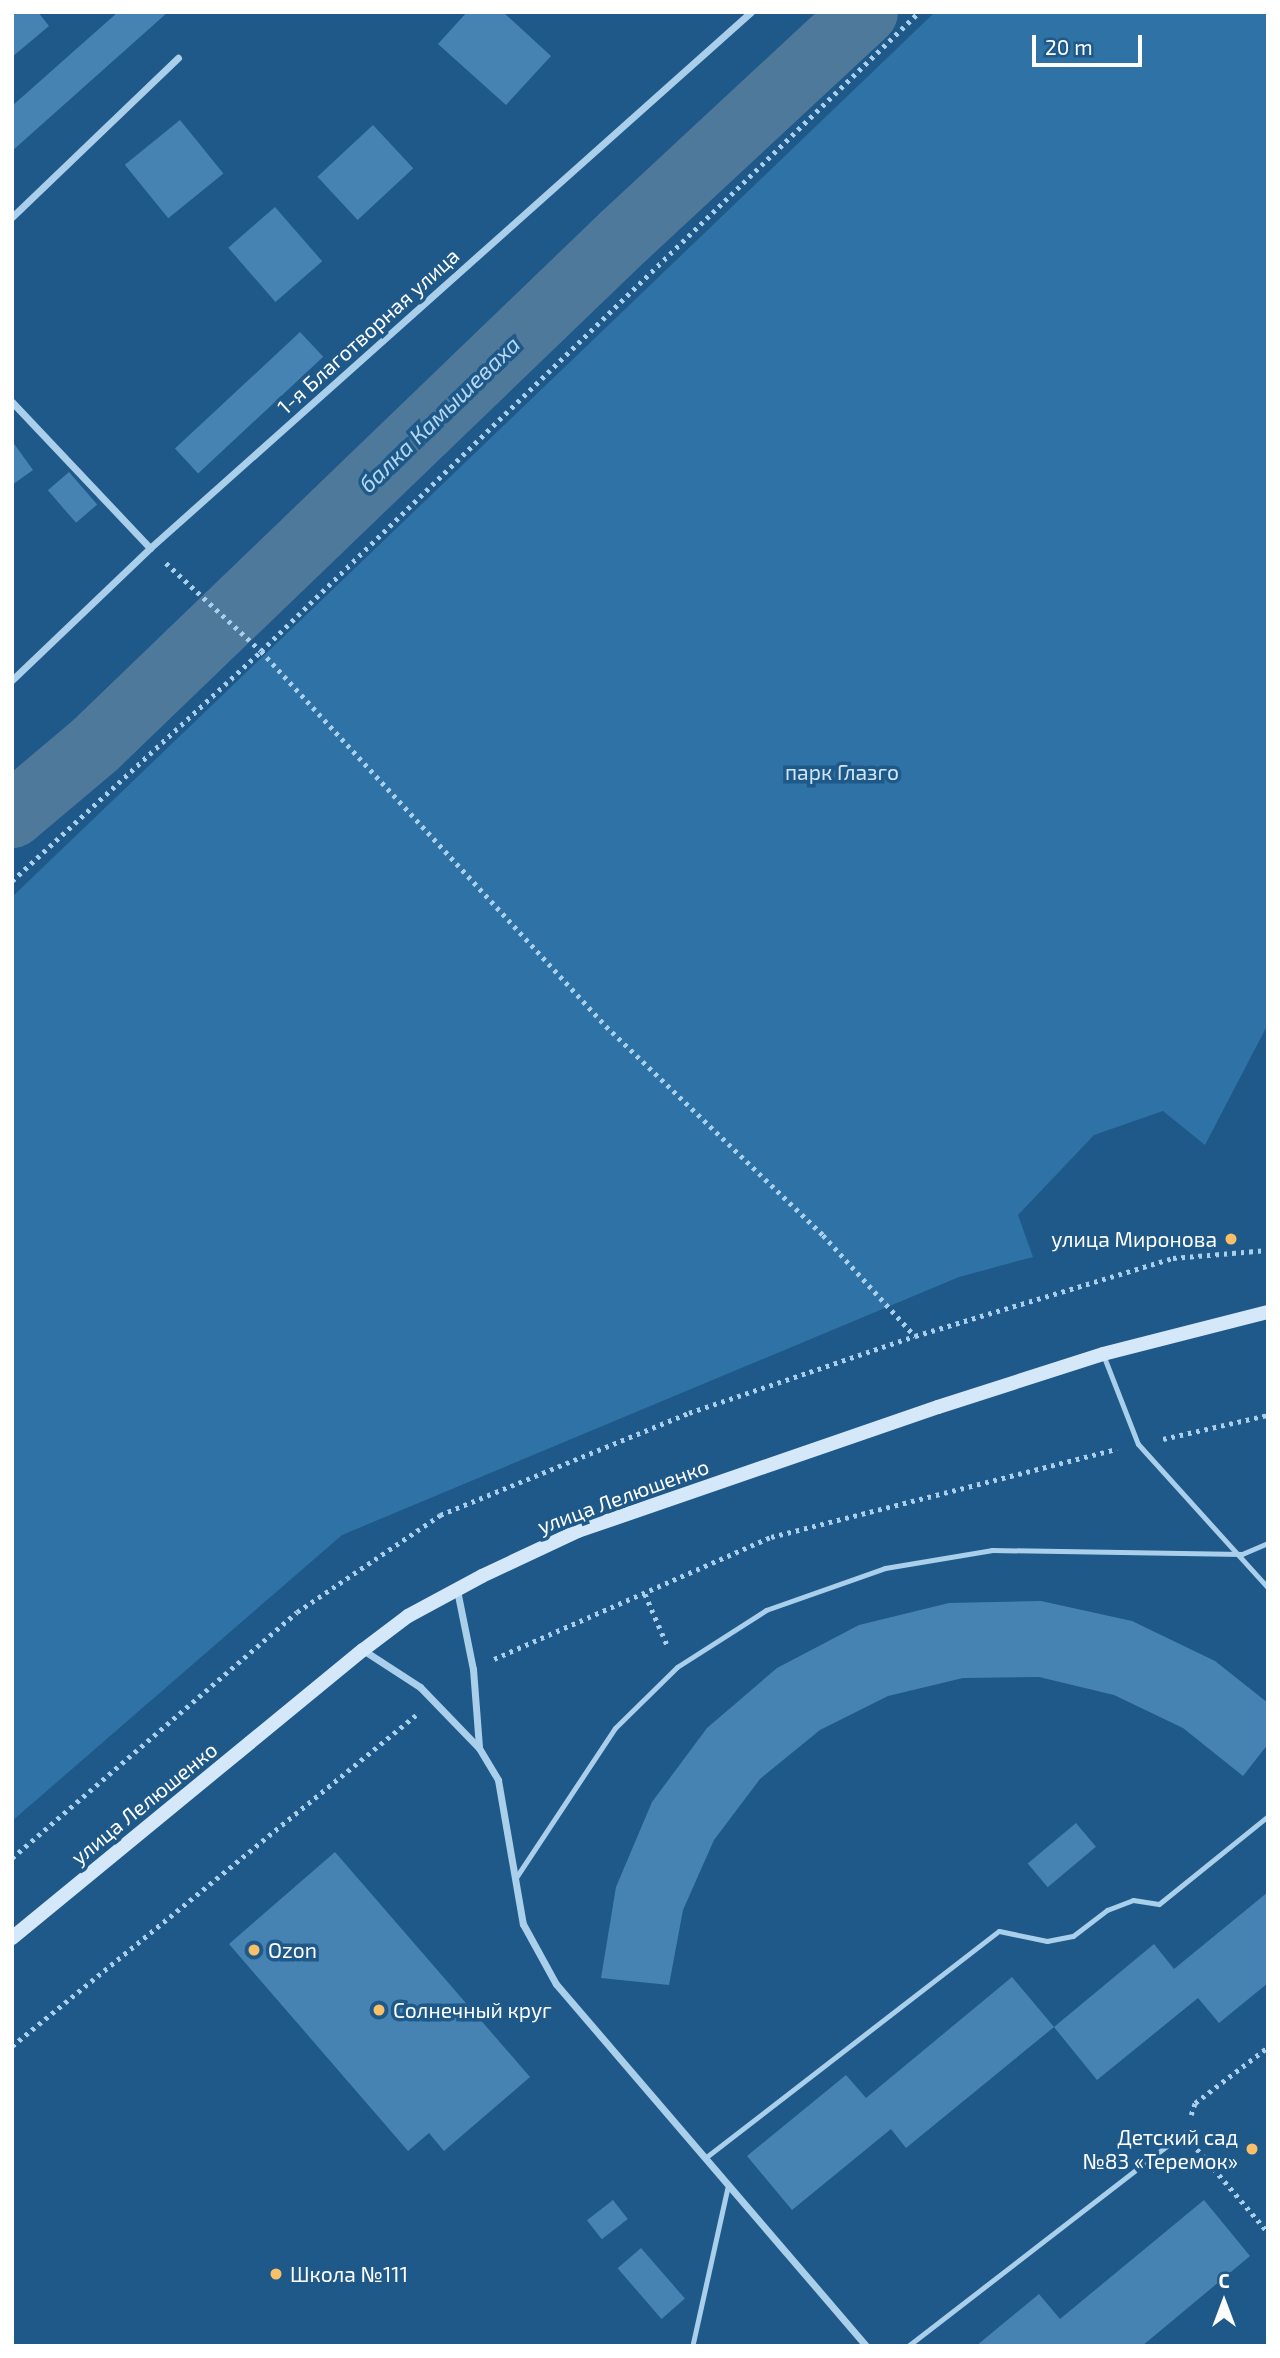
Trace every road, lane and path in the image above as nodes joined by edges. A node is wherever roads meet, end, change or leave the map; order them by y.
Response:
1 (751, 12) edge
2 (919, 12) edge
3 (178, 58) dead end
4 (12, 217) edge
5 (12, 402) edge
6 (150, 548) junction
7 (261, 651) junction
8 (12, 680) edge
9 (12, 881) edge
10 (1268, 1250) edge
11 (1268, 1311) edge
12 (915, 1336) junction
13 (1103, 1354) junction
14 (1268, 1415) edge
15 (1138, 1444) junction
16 (1268, 1543) edge
17 (1242, 1554) junction
18 (1268, 1588) edge
19 (457, 1590) junction
20 (645, 1594) junction
21 (363, 1650) junction
22 (677, 1667) junction
23 (473, 1669) junction
24 (433, 1701) junction
25 (479, 1748) junction
26 (1268, 1816) edge
27 (12, 1858) edge
28 (515, 1879) junction
29 (12, 1938) edge
30 (12, 2046) edge
31 (1268, 2048) edge
32 (1184, 2133) junction
33 (705, 2158) junction
34 (728, 2185) junction
35 (1268, 2232) edge
36 (693, 2343) junction
37 (523, 2346) edge
38 (558, 2346) edge
39 (678, 2346) edge
40 (707, 2346) edge
41 (866, 2346) edge
42 (908, 2346) edge

1 - 6 street, 1-я Благотворная улица
2 - 7 path
3 - 4 street
5 - 6 street
6 - 7 path
6 - 8 street, 1-я Благотворная улица
7 - 9 path
7 - 12 path
10 - 12 path
11 - 13 street, улица Лелюшенко
12 - 27 path
13 - 15 lane
13 - 19 street, улица Лелюшенко
14 - 15 path
15 - 17 lane
15 - 20 path
16 - 17 lane
17 - 18 lane
17 - 22 lane
19 - 21 street, улица Лелюшенко
19 - 23 street
20 - 22 path
20 - 23 path
21 - 24 street
21 - 29 street, улица Лелюшенко
22 - 28 lane
23 - 25 street
24 - 25 street
24 - 30 path
25 - 28 street
26 - 33 lane
28 - 33 street
31 - 32 path
32 - 35 path
32 - 42 lane
33 - 34 street
34 - 36 lane
34 - 41 street
36 - 39 lane
36 - 40 lane
37 - 38 lane

